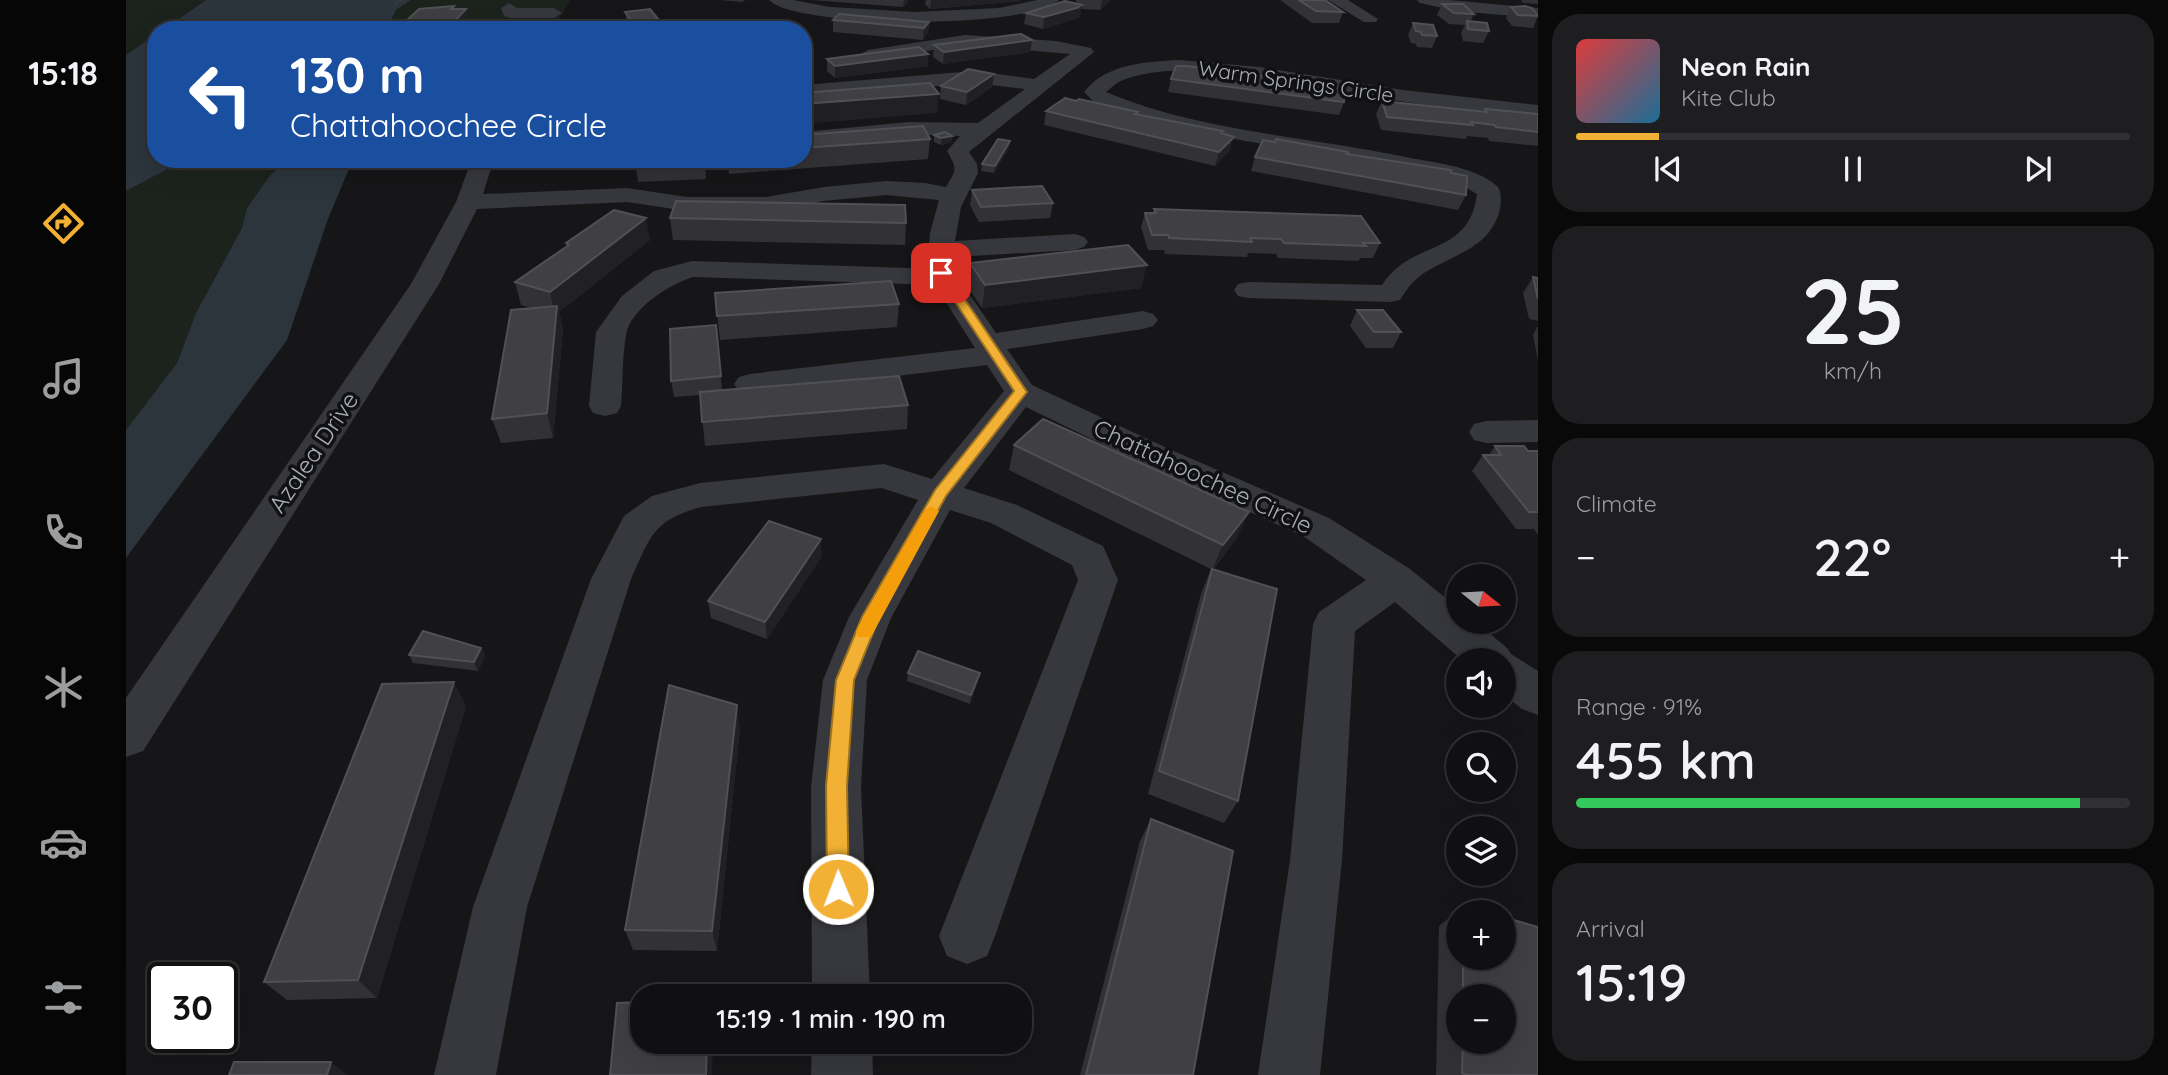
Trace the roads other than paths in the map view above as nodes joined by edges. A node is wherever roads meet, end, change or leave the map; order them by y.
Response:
1 (777, 0) edge
2 (1051, 0) edge
3 (1336, 0) edge
4 (1425, 0) edge
5 (559, 6) edge
6 (510, 10) dead end
7 (1538, 13) edge
8 (1370, 19) dead end
9 (548, 21) edge
10 (846, 58) edge
11 (1038, 85) junction
12 (812, 90) edge
13 (1538, 111) edge
14 (984, 130) junction
15 (812, 137) edge
16 (480, 168) edge
17 (952, 196) junction
18 (468, 202) junction
19 (1075, 242) dead end
20 (941, 261) junction
21 (1248, 290) dead end
22 (1143, 320) dead end
23 (991, 349) junction
24 (750, 384) dead end
25 (1021, 392) junction
26 (605, 406) dead end
27 (1538, 431) edge
28 (1486, 432) dead end
29 (940, 494) junction
30 (1396, 580) junction
31 (1478, 648) edge
32 (1516, 679) edge
33 (1538, 696) edge
34 (126, 737) edge
35 (967, 936) dead end
36 (841, 984) edge
37 (842, 1054) edge
38 (464, 1075) edge
39 (842, 1075) edge
40 (1289, 1075) edge

1 - 2 street
3 - 8 street
4 - 7 street
5 - 6 street
5 - 9 street
10 - 11 street
11 - 12 street
11 - 14 street
13 - 21 street, Warm Springs Circle
14 - 15 street
14 - 17 street
16 - 18 street, Azalea Drive
17 - 18 street
17 - 20 street
18 - 34 street, Azalea Drive
19 - 20 street
20 - 23 street, Chattahoochee Circle
20 - 26 street
22 - 23 street
23 - 24 street
23 - 25 street, Chattahoochee Circle
25 - 29 street
25 - 30 street, Chattahoochee Circle
27 - 28 street
29 - 35 street
29 - 36 street
29 - 38 street
30 - 31 street, Chattahoochee Circle
30 - 40 street
32 - 33 street
37 - 39 street

